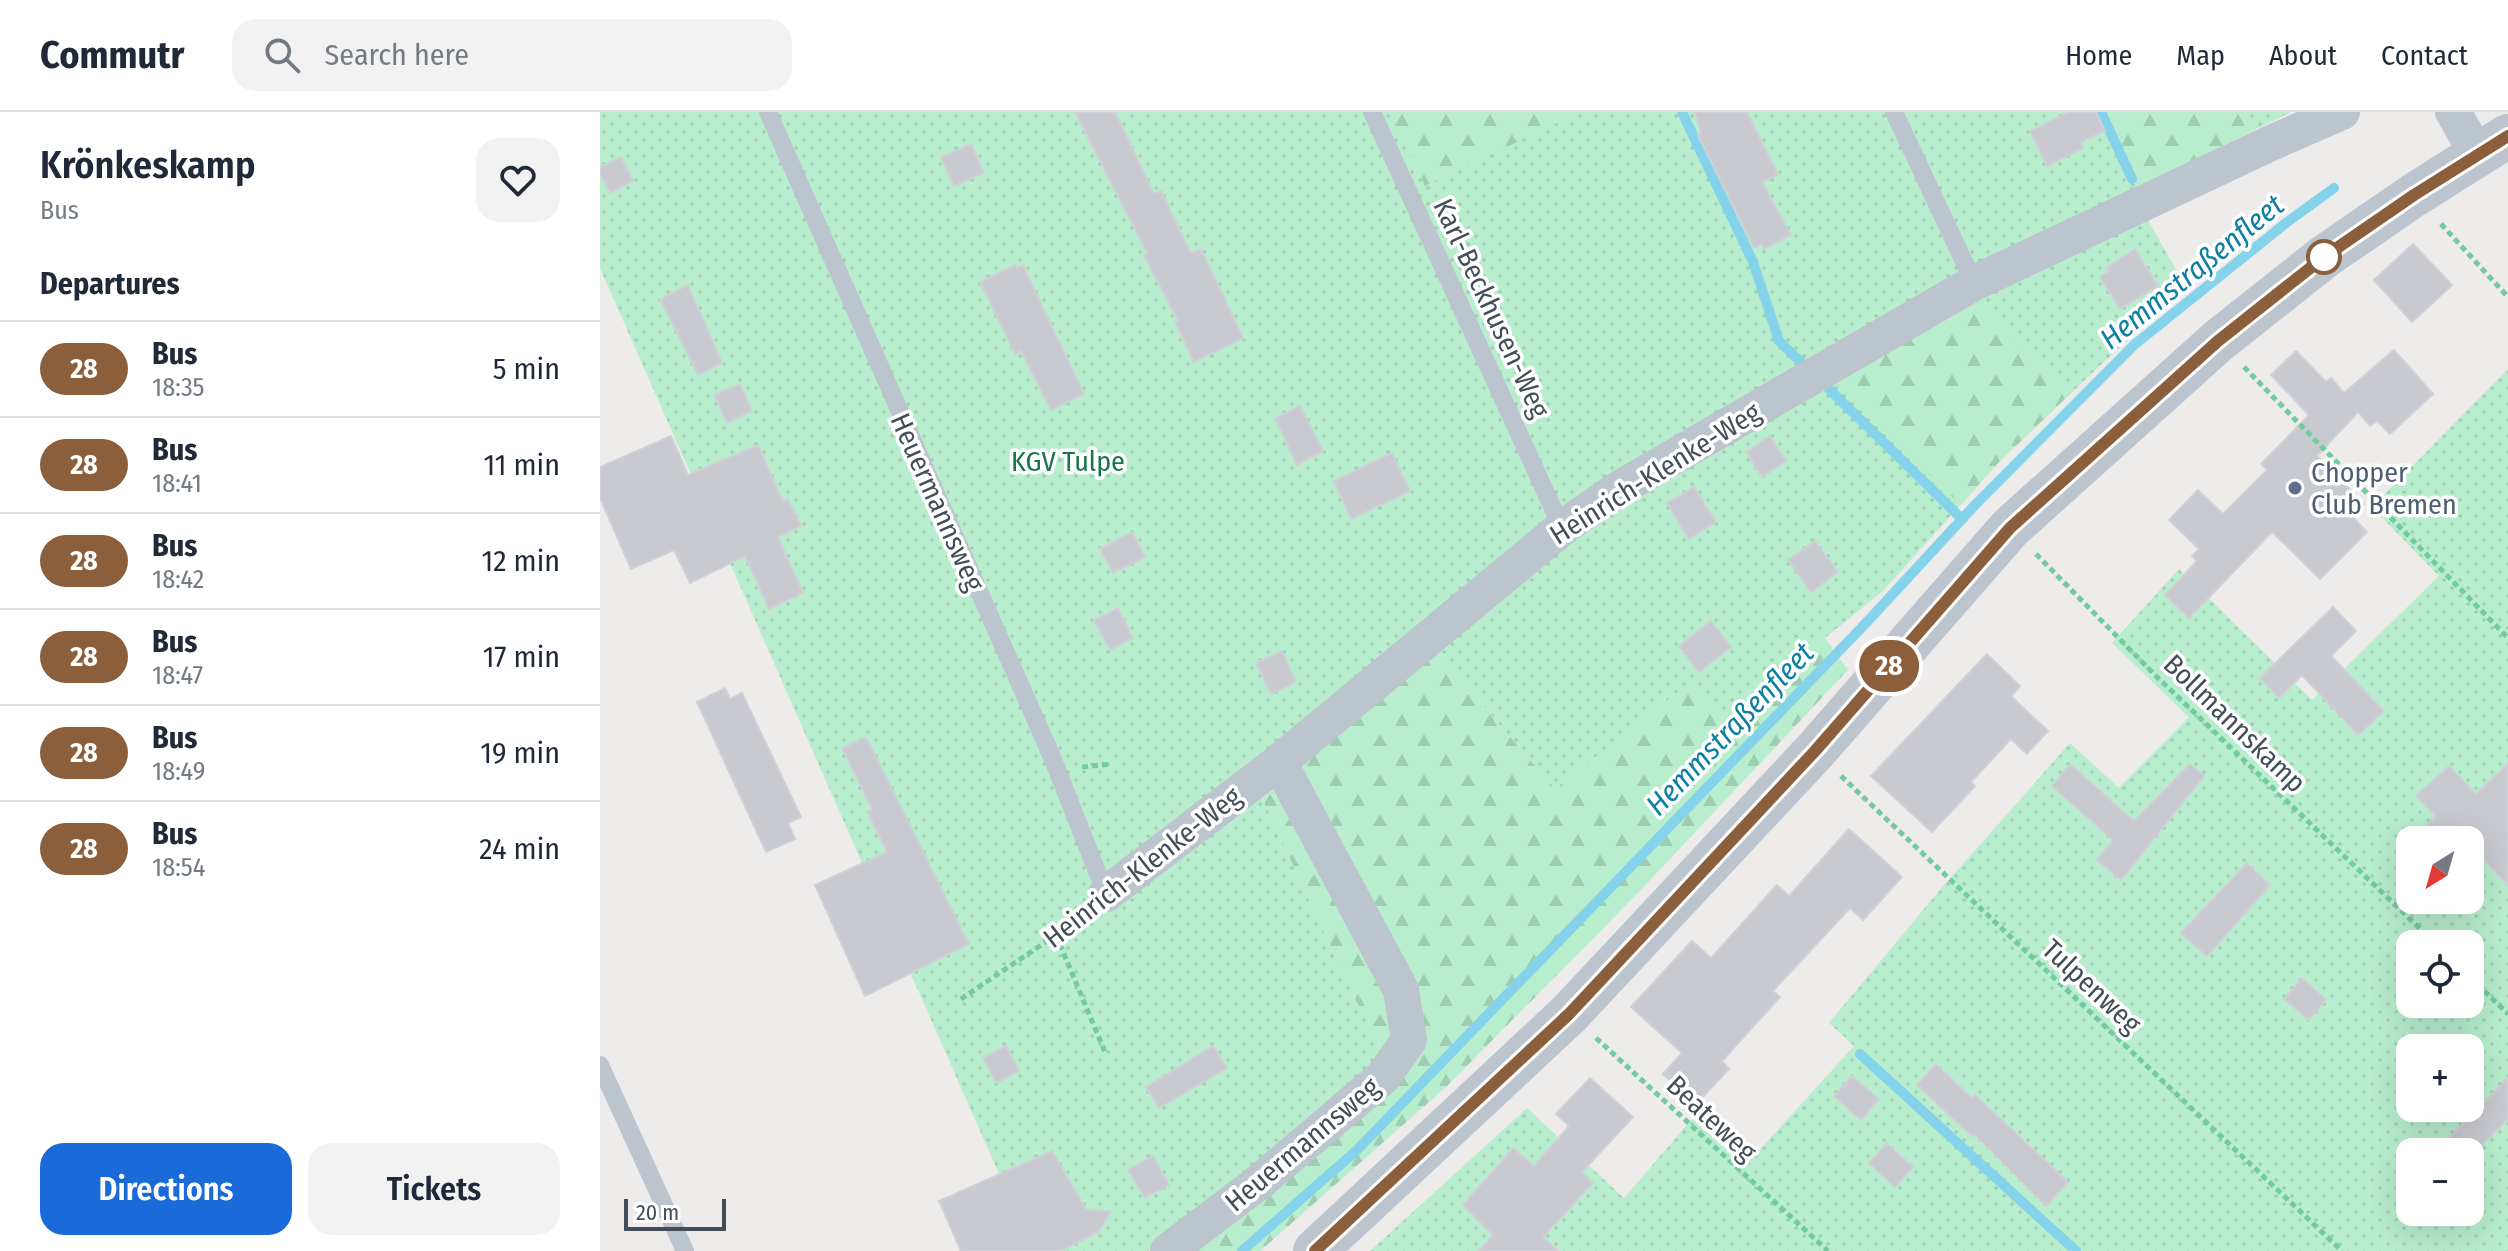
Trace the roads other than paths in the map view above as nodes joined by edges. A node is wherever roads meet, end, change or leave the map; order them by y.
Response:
1 (768, 112) edge
2 (1372, 112) edge
3 (1894, 112) edge
4 (2342, 112) edge
5 (2453, 112) edge
6 (2493, 145) edge
7 (1974, 283) junction
8 (1562, 528) junction
9 (1279, 762) junction
10 (1106, 894) joint
11 (600, 1065) edge
12 (685, 1251) edge
13 (1168, 1251) edge
14 (1315, 1251) edge

1 - 10 lane, Heuermannsweg
2 - 8 lane, Karl-Beckhusen-Weg
3 - 7 lane
4 - 7 street, Heinrich-Klenke-Weg
5 - 6 street
6 - 14 street
7 - 8 street, Heinrich-Klenke-Weg
8 - 9 street, Heinrich-Klenke-Weg
9 - 10 street, Heinrich-Klenke-Weg
9 - 13 street, Heuermannsweg
11 - 12 lane

